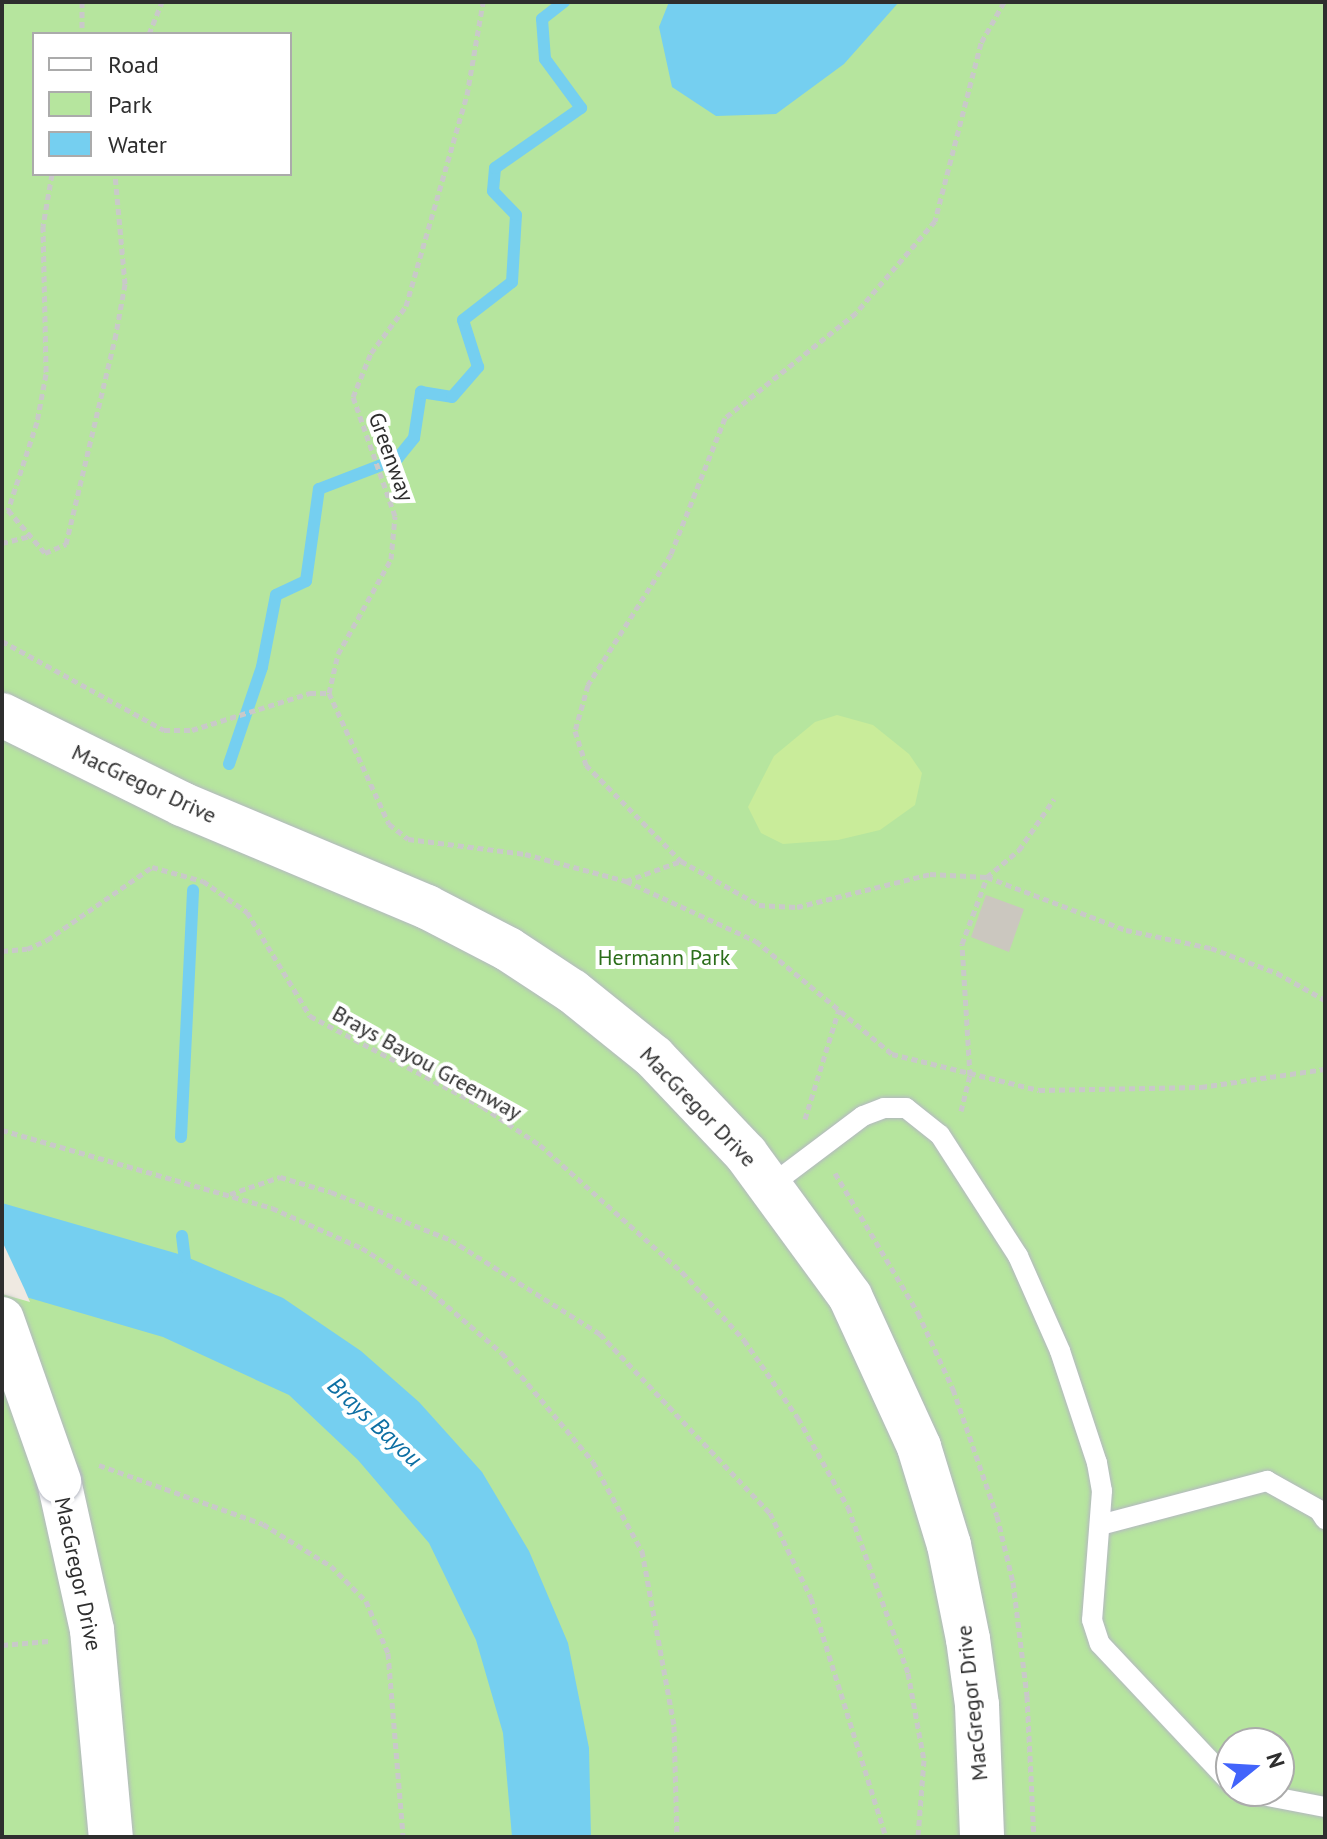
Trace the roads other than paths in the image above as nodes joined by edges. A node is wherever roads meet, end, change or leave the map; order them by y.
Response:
1 (2, 715) edge
2 (770, 1186) junction
3 (2, 1319) edge
4 (1325, 1519) edge
5 (1100, 1525) junction
6 (1215, 1766) edge
7 (1295, 1801) edge
8 (1325, 1807) edge
9 (111, 1837) edge
10 (982, 1837) edge

1 - 2 main road, MacGregor Drive
2 - 5 lane
2 - 10 main road, MacGregor Drive
3 - 9 main road, MacGregor Drive, bridge
4 - 5 lane
5 - 6 lane
7 - 8 lane

